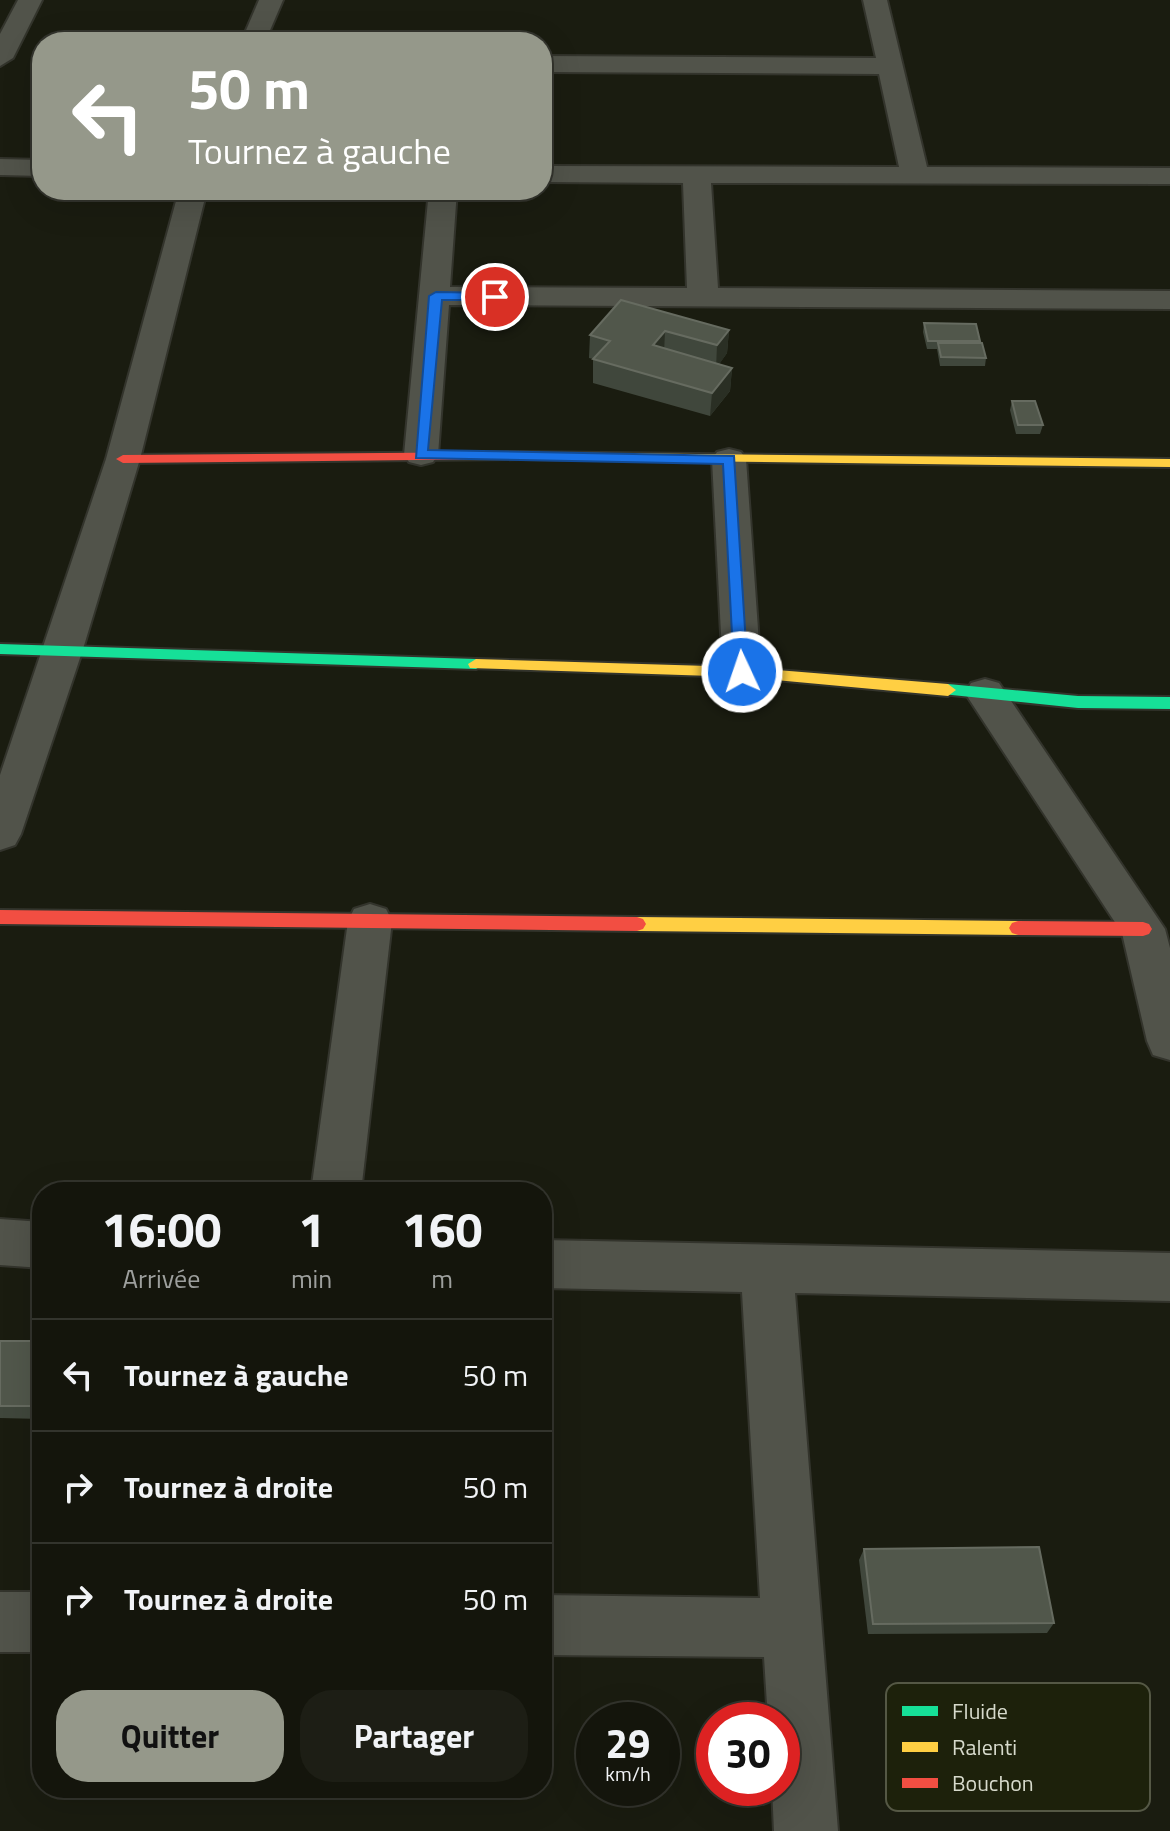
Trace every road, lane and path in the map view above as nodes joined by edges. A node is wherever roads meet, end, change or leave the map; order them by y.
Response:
1 (30, 0) edge
2 (271, 0) edge
3 (875, 0) edge
4 (257, 32) edge
5 (0, 58) edge
6 (552, 64) edge
7 (890, 66) junction
8 (0, 167) edge
9 (32, 168) edge
10 (697, 173) junction
11 (552, 174) edge
12 (915, 175) junction
13 (1163, 176) edge
14 (190, 200) edge
15 (442, 200) edge
16 (1170, 207) edge
17 (436, 296) junction
18 (703, 299) junction
19 (1170, 300) edge
20 (421, 455) junction
21 (123, 459) junction
22 (729, 459) junction
23 (1170, 463) edge
24 (0, 649) edge
25 (64, 649) junction
26 (742, 672) junction
27 (985, 693) junction
28 (1170, 703) edge
29 (0, 834) edge
30 (0, 917) edge
31 (370, 921) junction
32 (1143, 929) junction
33 (1170, 1041) edge
34 (337, 1182) edge
35 (0, 1242) edge
36 (32, 1244) edge
37 (552, 1264) edge
38 (767, 1269) junction
39 (1170, 1277) edge
40 (0, 1622) edge
41 (32, 1622) edge
42 (552, 1625) edge
43 (792, 1628) junction
44 (806, 1831) edge

1 - 5 street
2 - 4 street
3 - 7 street
6 - 7 street
7 - 12 street
8 - 9 street
10 - 11 street
10 - 12 street
10 - 18 street
12 - 13 street
13 - 16 street
14 - 21 street
15 - 17 street
17 - 18 street
17 - 20 street
18 - 19 street
20 - 21 street
20 - 22 street
21 - 25 street
22 - 23 street
22 - 26 street
24 - 25 street
25 - 26 street
25 - 29 street
26 - 27 street
27 - 28 street
27 - 32 street
30 - 31 street
31 - 32 street
31 - 34 street
32 - 33 street
35 - 36 street
37 - 38 street
38 - 39 street
38 - 43 street
40 - 41 street
42 - 43 street
43 - 44 street

